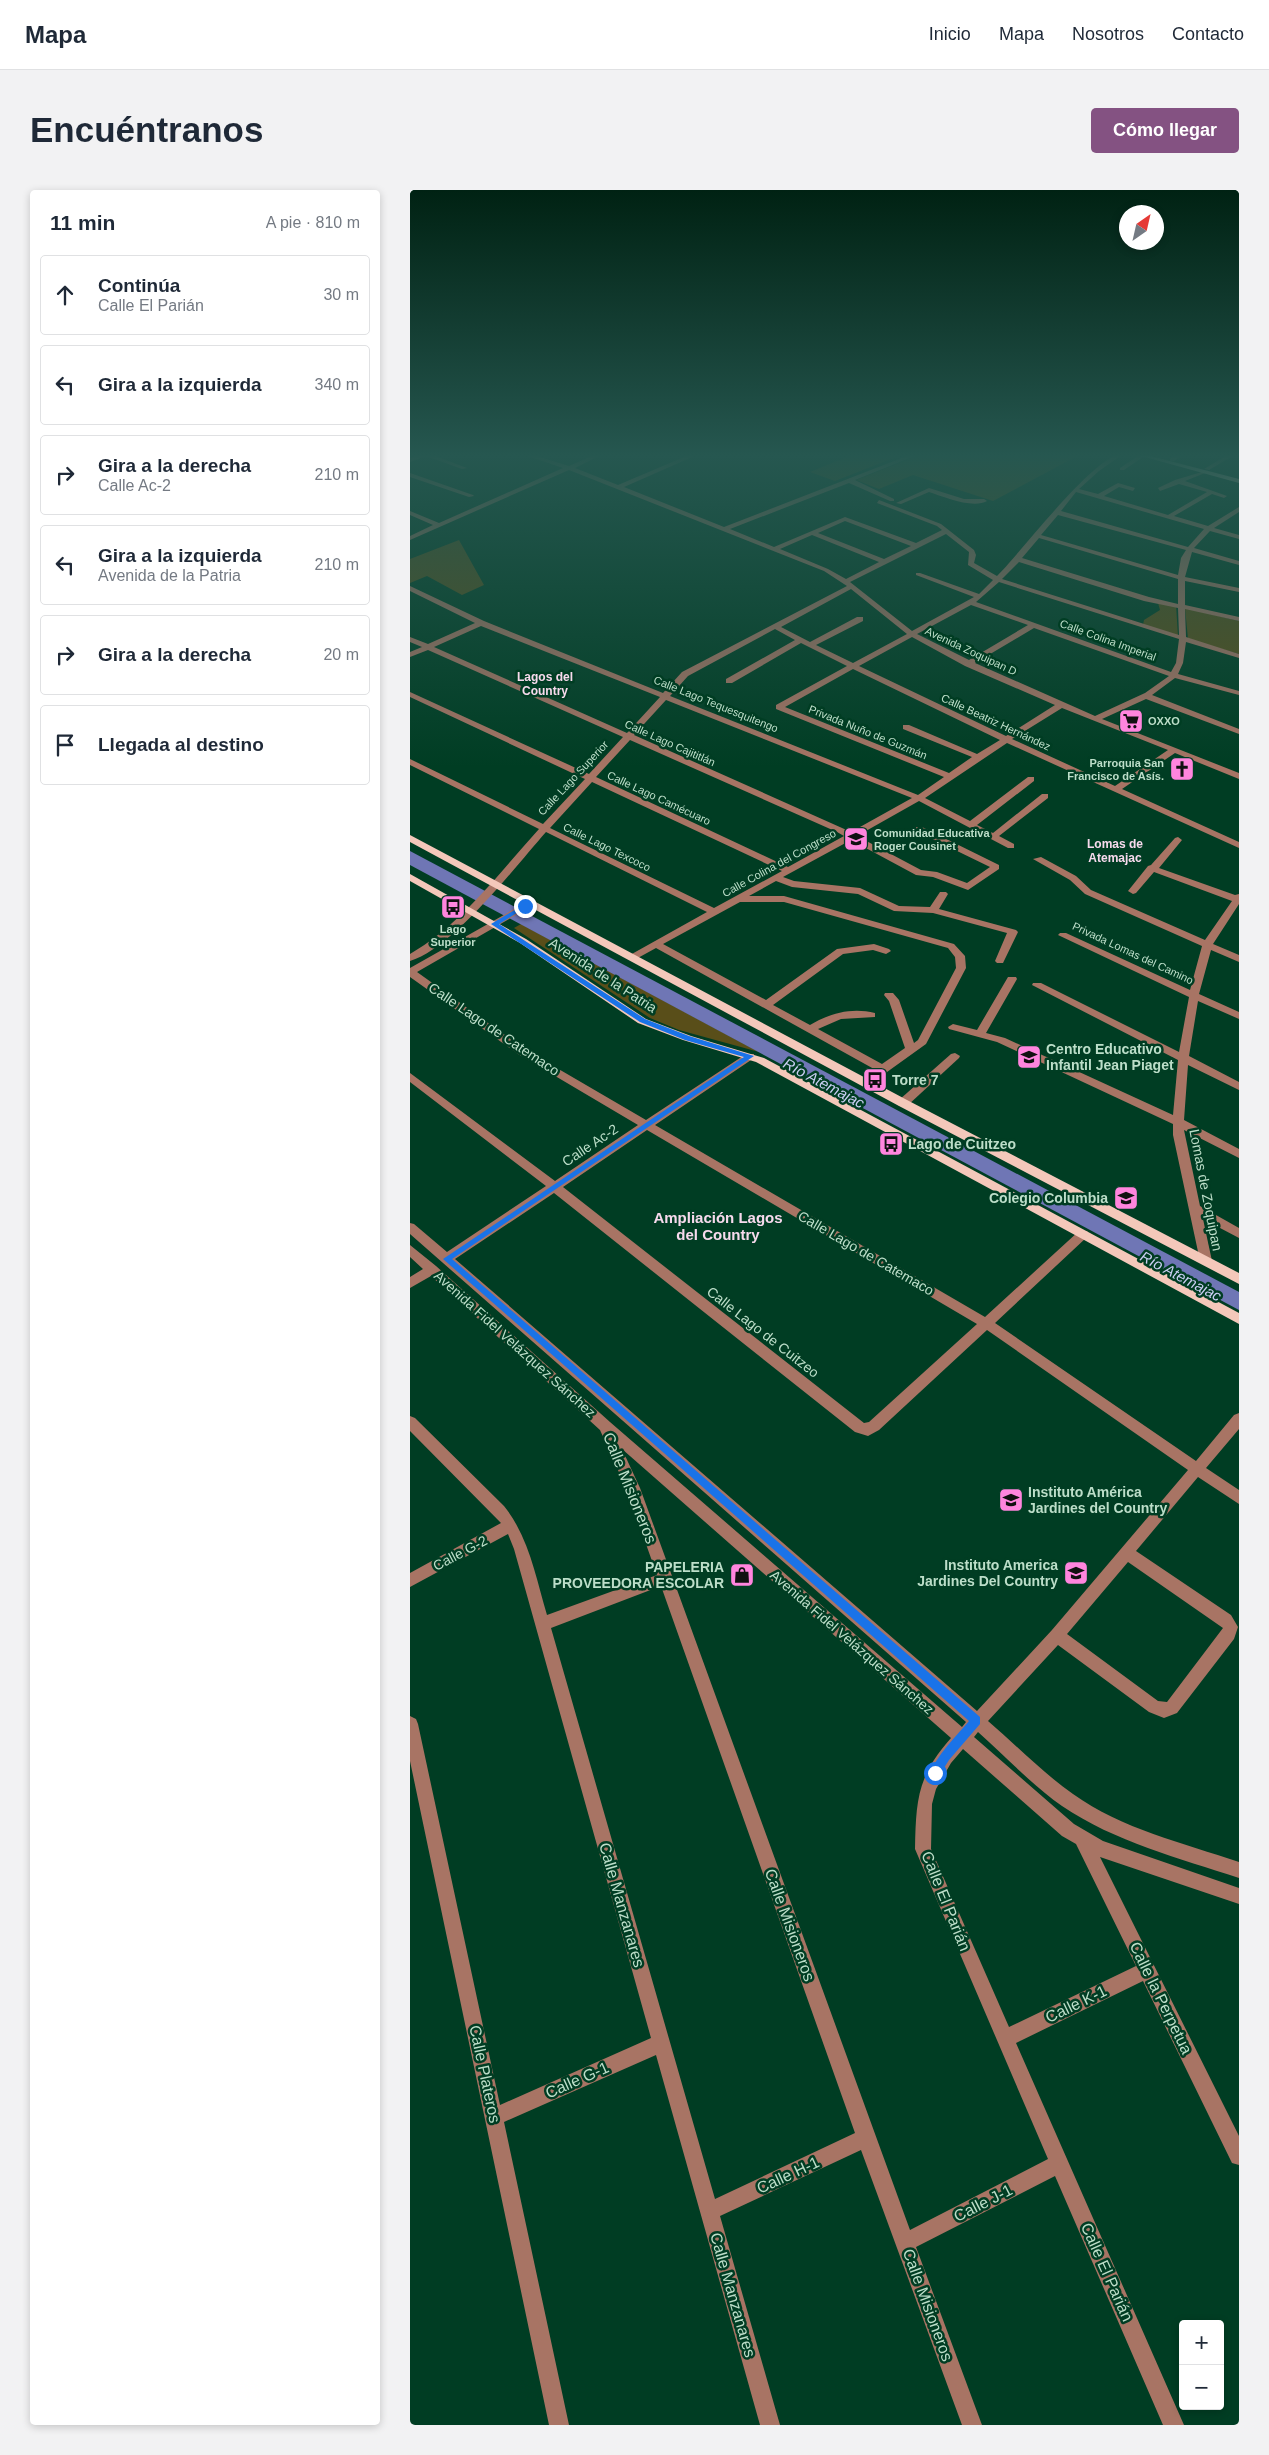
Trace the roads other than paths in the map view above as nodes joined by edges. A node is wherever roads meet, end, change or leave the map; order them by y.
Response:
1 (797, 558) edge
2 (876, 558) edge
3 (892, 558) edge
4 (972, 558) edge
5 (1114, 558) edge
6 (1186, 558) edge
7 (1221, 558) edge
8 (1018, 559) joint
9 (885, 562) junction
10 (1239, 563) edge
11 (918, 574) dead end
12 (1181, 578) junction
13 (998, 580) junction
14 (849, 583) junction
15 (410, 588) edge
16 (1239, 590) edge
17 (980, 597) junction
18 (970, 602) junction
19 (1180, 605) junction
20 (860, 619) dead end
21 (1239, 619) edge
22 (481, 623) junction
23 (1033, 625) junction
24 (774, 626) junction
25 (912, 635) junction
26 (410, 639) edge
27 (1184, 639) junction
28 (800, 640) junction
29 (809, 645) junction
30 (428, 647) junction
31 (410, 656) edge
32 (1239, 656) edge
33 (968, 664) junction
34 (851, 666) junction
35 (1173, 675) junction
36 (729, 681) dead end
37 (1239, 693) edge
38 (410, 694) edge
39 (1144, 696) junction
40 (665, 697) junction
41 (1061, 705) junction
42 (1095, 719) junction
43 (906, 727) dead end
44 (1239, 732) edge
45 (628, 736) junction
46 (1005, 739) junction
47 (1174, 750) junction
48 (978, 757) junction
49 (410, 762) edge
50 (949, 776) junction
51 (1239, 776) edge
52 (590, 778) junction
53 (1031, 779) dead end
54 (1116, 789) junction
55 (1045, 796) dead end
56 (919, 798) junction
57 (970, 825) junction
58 (544, 828) junction
59 (919, 829) dead end
60 (850, 836) junction
61 (993, 837) junction
62 (410, 838) edge
63 (1178, 840) dead end
64 (1239, 845) edge
65 (1011, 846) dead end
66 (1038, 859) dead end
67 (1004, 861) dead end
68 (996, 867) junction
69 (1151, 868) junction
70 (790, 871) junction
71 (410, 877) edge
72 (776, 878) junction
73 (493, 885) junction
74 (1133, 891) dead end
75 (943, 894) dead end
76 (739, 899) junction
77 (1238, 899) edge
78 (529, 904) junction
79 (473, 907) junction
80 (933, 910) junction
81 (714, 912) junction
82 (497, 922) junction
83 (1063, 935) dead end
84 (655, 944) junction
85 (1207, 945) junction
86 (886, 950) dead end
87 (633, 957) junction
88 (410, 958) edge
89 (1239, 959) edge
90 (1000, 961) dead end
91 (410, 972) edge
92 (1012, 978) dead end
93 (1037, 984) dead end
94 (888, 995) dead end
95 (1194, 995) junction
96 (766, 1005) junction
97 (871, 1015) dead end
98 (1239, 1016) edge
99 (953, 1027) dead end
100 (811, 1029) junction
101 (980, 1034) junction
102 (911, 1050) junction
103 (750, 1056) junction
104 (955, 1056) dead end
105 (1183, 1058) junction
106 (883, 1068) junction
107 (410, 1078) edge
108 (863, 1081) junction
109 (1239, 1086) edge
110 (903, 1102) junction
111 (1178, 1122) junction
112 (647, 1125) junction
113 (1239, 1154) edge
114 (555, 1187) junction
115 (1194, 1208) junction
116 (410, 1227) edge
117 (1083, 1234) junction
118 (1239, 1234) edge
119 (410, 1250) edge
120 (446, 1259) junction
121 (1206, 1261) junction
122 (432, 1269) junction
123 (1239, 1278) edge
124 (410, 1283) edge
125 (493, 1300) junction
126 (478, 1310) junction
127 (1239, 1319) edge
128 (987, 1324) junction
129 (1239, 1419) edge
130 (410, 1422) edge
131 (605, 1426) junction
132 (1198, 1469) junction
133 (1239, 1498) edge
134 (510, 1525) junction
135 (1127, 1553) junction
136 (666, 1578) junction
137 (410, 1580) edge
138 (543, 1624) junction
139 (1057, 1635) junction
140 (976, 1720) junction
141 (410, 1724) edge
142 (962, 1738) junction
143 (1083, 1840) junction
144 (1239, 1870) edge
145 (1239, 1896) edge
146 (1146, 1970) junction
147 (1005, 2039) junction
148 (661, 2042) junction
149 (494, 2117) junction
150 (866, 2138) junction
151 (1239, 2156) edge
152 (1060, 2164) junction
153 (710, 2211) junction
154 (906, 2242) junction
155 (559, 2425) edge
156 (770, 2425) edge
157 (972, 2425) edge
158 (1174, 2425) edge

1 - 14 street, Avenida Zoquipan D
2 - 9 street
3 - 9 street, Calle Lago Superior
4 - 13 street
5 - 12 street
6 - 12 street
7 - 10 street
8 - 13 street
8 - 19 street
9 - 14 street, Calle Lago Superior
11 - 17 street
12 - 16 street
12 - 19 street
13 - 17 street
13 - 27 street
14 - 24 street, Calle Lago Superior
14 - 25 street, Avenida Zoquipan D
15 - 22 street, Calle Lago Tequesquitengo
17 - 18 street
18 - 23 street, Calle Colina Imperial
18 - 25 street
19 - 21 street
19 - 27 street
20 - 29 street
22 - 30 street
22 - 40 street, Calle Lago Tequesquitengo
23 - 33 street
23 - 35 street, Calle Colina Imperial
24 - 28 street, Calle Beatriz Hernández
24 - 40 street, Calle Lago Superior
25 - 33 street, Avenida Zoquipan D
25 - 34 street
26 - 30 street, Calle Lago Cajititlán
27 - 32 street
27 - 35 street
28 - 29 street, Calle Beatriz Hernández
28 - 36 street
29 - 34 street, Calle Beatriz Hernández
30 - 31 street
30 - 45 street, Calle Lago Cajititlán
33 - 41 street, Avenida Zoquipan D
34 - 46 street, Calle Beatriz Hernández
34 - 50 street, Privada Nuño de Guzmán
35 - 37 street, Calle Colina Imperial
35 - 39 street
38 - 52 street, Calle Lago Camécuaro
39 - 42 street
39 - 44 street
40 - 45 street, Calle Lago Superior
40 - 56 street, Calle Lago Tequesquitengo
41 - 42 street, Avenida Zoquipan D
41 - 46 street, Calle Colina del Congreso
42 - 47 street, Avenida Zoquipan D
43 - 48 street
45 - 52 street, Calle Lago Superior
45 - 60 street, Calle Lago Cajititlán
46 - 48 street, Calle Colina del Congreso
46 - 54 street, Calle Beatriz Hernández
47 - 51 street, Avenida Zoquipan D
47 - 54 street
48 - 50 street, Calle Colina del Congreso
49 - 58 street, Calle Lago Texcoco
50 - 56 street, Calle Colina del Congreso
52 - 58 street, Calle Lago Superior
52 - 70 street, Calle Lago Camécuaro
53 - 57 street
54 - 64 street, Calle Beatriz Hernández
55 - 61 street
56 - 57 street, Calle Lago Tequesquitengo
56 - 60 street, Calle Colina del Congreso
57 - 61 street, Calle Lago Tequesquitengo
58 - 73 street, Calle Lago Superior
58 - 81 street, Calle Lago Texcoco
59 - 68 street
60 - 68 street, Calle Lago Cajititlán
60 - 70 street, Calle Colina del Congreso
61 - 65 street, Calle Lago Tequesquitengo
62 - 73 main road, Avenida de la Patria
63 - 69 street
66 - 85 street
67 - 68 street
69 - 74 street
69 - 77 street
70 - 72 street, Calle Colina del Congreso
71 - 79 main road, Avenida de la Patria
72 - 76 street, Calle Colina del Congreso
72 - 80 street
73 - 78 main road, Avenida de la Patria
73 - 79 street, Calle Lago Superior
75 - 80 street
76 - 81 street, Calle Colina del Congreso
76 - 102 street
77 - 85 street, Lomas de Zoquipan
78 - 82 street
78 - 87 main road, Avenida de la Patria
79 - 82 main road, Avenida de la Patria
79 - 88 street
80 - 90 street
81 - 84 street, Calle Colina del Congreso
82 - 91 street
82 - 103 main road, Avenida de la Patria
83 - 95 street, Privada Lomas del Camino
84 - 87 street, Calle Colina del Congreso
84 - 96 street
85 - 89 street
85 - 95 street, Lomas de Zoquipan
86 - 96 street
87 - 108 main road, Avenida de la Patria
91 - 112 street, Calle Lago de Catemaco
92 - 101 street
93 - 105 street
94 - 102 street
95 - 98 street, Privada Lomas del Camino
95 - 105 street, Lomas de Zoquipan
96 - 100 street
97 - 100 street
99 - 101 street
100 - 106 street
101 - 111 street
102 - 106 street
103 - 112 street, Calle Ac-2
103 - 117 main road, Avenida de la Patria
104 - 110 street
105 - 109 street
105 - 111 street, Lomas de Zoquipan
106 - 108 street
107 - 114 street, Calle Lago de Cuitzeo
108 - 110 main road, Avenida de la Patria
110 - 121 main road, Avenida de la Patria
111 - 113 street
111 - 115 street, Lomas de Zoquipan
112 - 114 street, Calle Ac-2
112 - 128 street, Calle Lago de Catemaco
114 - 120 street, Calle Ac-2
114 - 128 street, Calle Lago de Cuitzeo
115 - 118 street
115 - 121 street, Lomas de Zoquipan
116 - 120 street, Avenida Fidel Velázquez Sánchez
117 - 127 main road, Avenida de la Patria
117 - 128 street, Calle Lago de Cuitzeo
119 - 122 street, Avenida Fidel Velázquez Sánchez
120 - 125 street, Avenida Fidel Velázquez Sánchez
121 - 123 main road, Avenida de la Patria
122 - 124 street
122 - 126 street, Avenida Fidel Velázquez Sánchez
125 - 126 street
125 - 140 street, Avenida Fidel Velázquez Sánchez
126 - 131 street, Avenida Fidel Velázquez Sánchez
128 - 132 street, Calle Lago de Catemaco
129 - 132 street, Calle El Parián
130 - 134 street, Calle Manzanares
131 - 136 street, Calle Misioneros
131 - 142 street, Avenida Fidel Velázquez Sánchez
132 - 133 street, Calle Lago de Catemaco
132 - 135 street, Calle El Parián
134 - 137 street, Calle G-2
134 - 138 street, Calle Manzanares
135 - 139 street, Calle El Parián
135 - 139 street
136 - 138 street
136 - 150 street, Calle Misioneros
138 - 148 street, Calle Manzanares
139 - 140 street, Calle El Parián
140 - 142 street, Calle El Parián
140 - 144 street, Avenida Fidel Velázquez Sánchez
141 - 149 street, Calle Plateros
142 - 143 street, Avenida Fidel Velázquez Sánchez
142 - 147 street, Calle El Parián
143 - 145 street, Avenida Fidel Velázquez Sánchez
143 - 146 street, Calle la Perpetua
146 - 147 street, Calle K-1
146 - 151 street, Calle la Perpetua
147 - 152 street, Calle El Parián
148 - 149 street, Calle G-1
148 - 153 street, Calle Manzanares
149 - 155 street, Calle Plateros
150 - 153 street, Calle H-1
150 - 154 street, Calle Misioneros
152 - 154 street, Calle J-1
152 - 158 street, Calle El Parián
153 - 156 street, Calle Manzanares
154 - 157 street, Calle Misioneros

